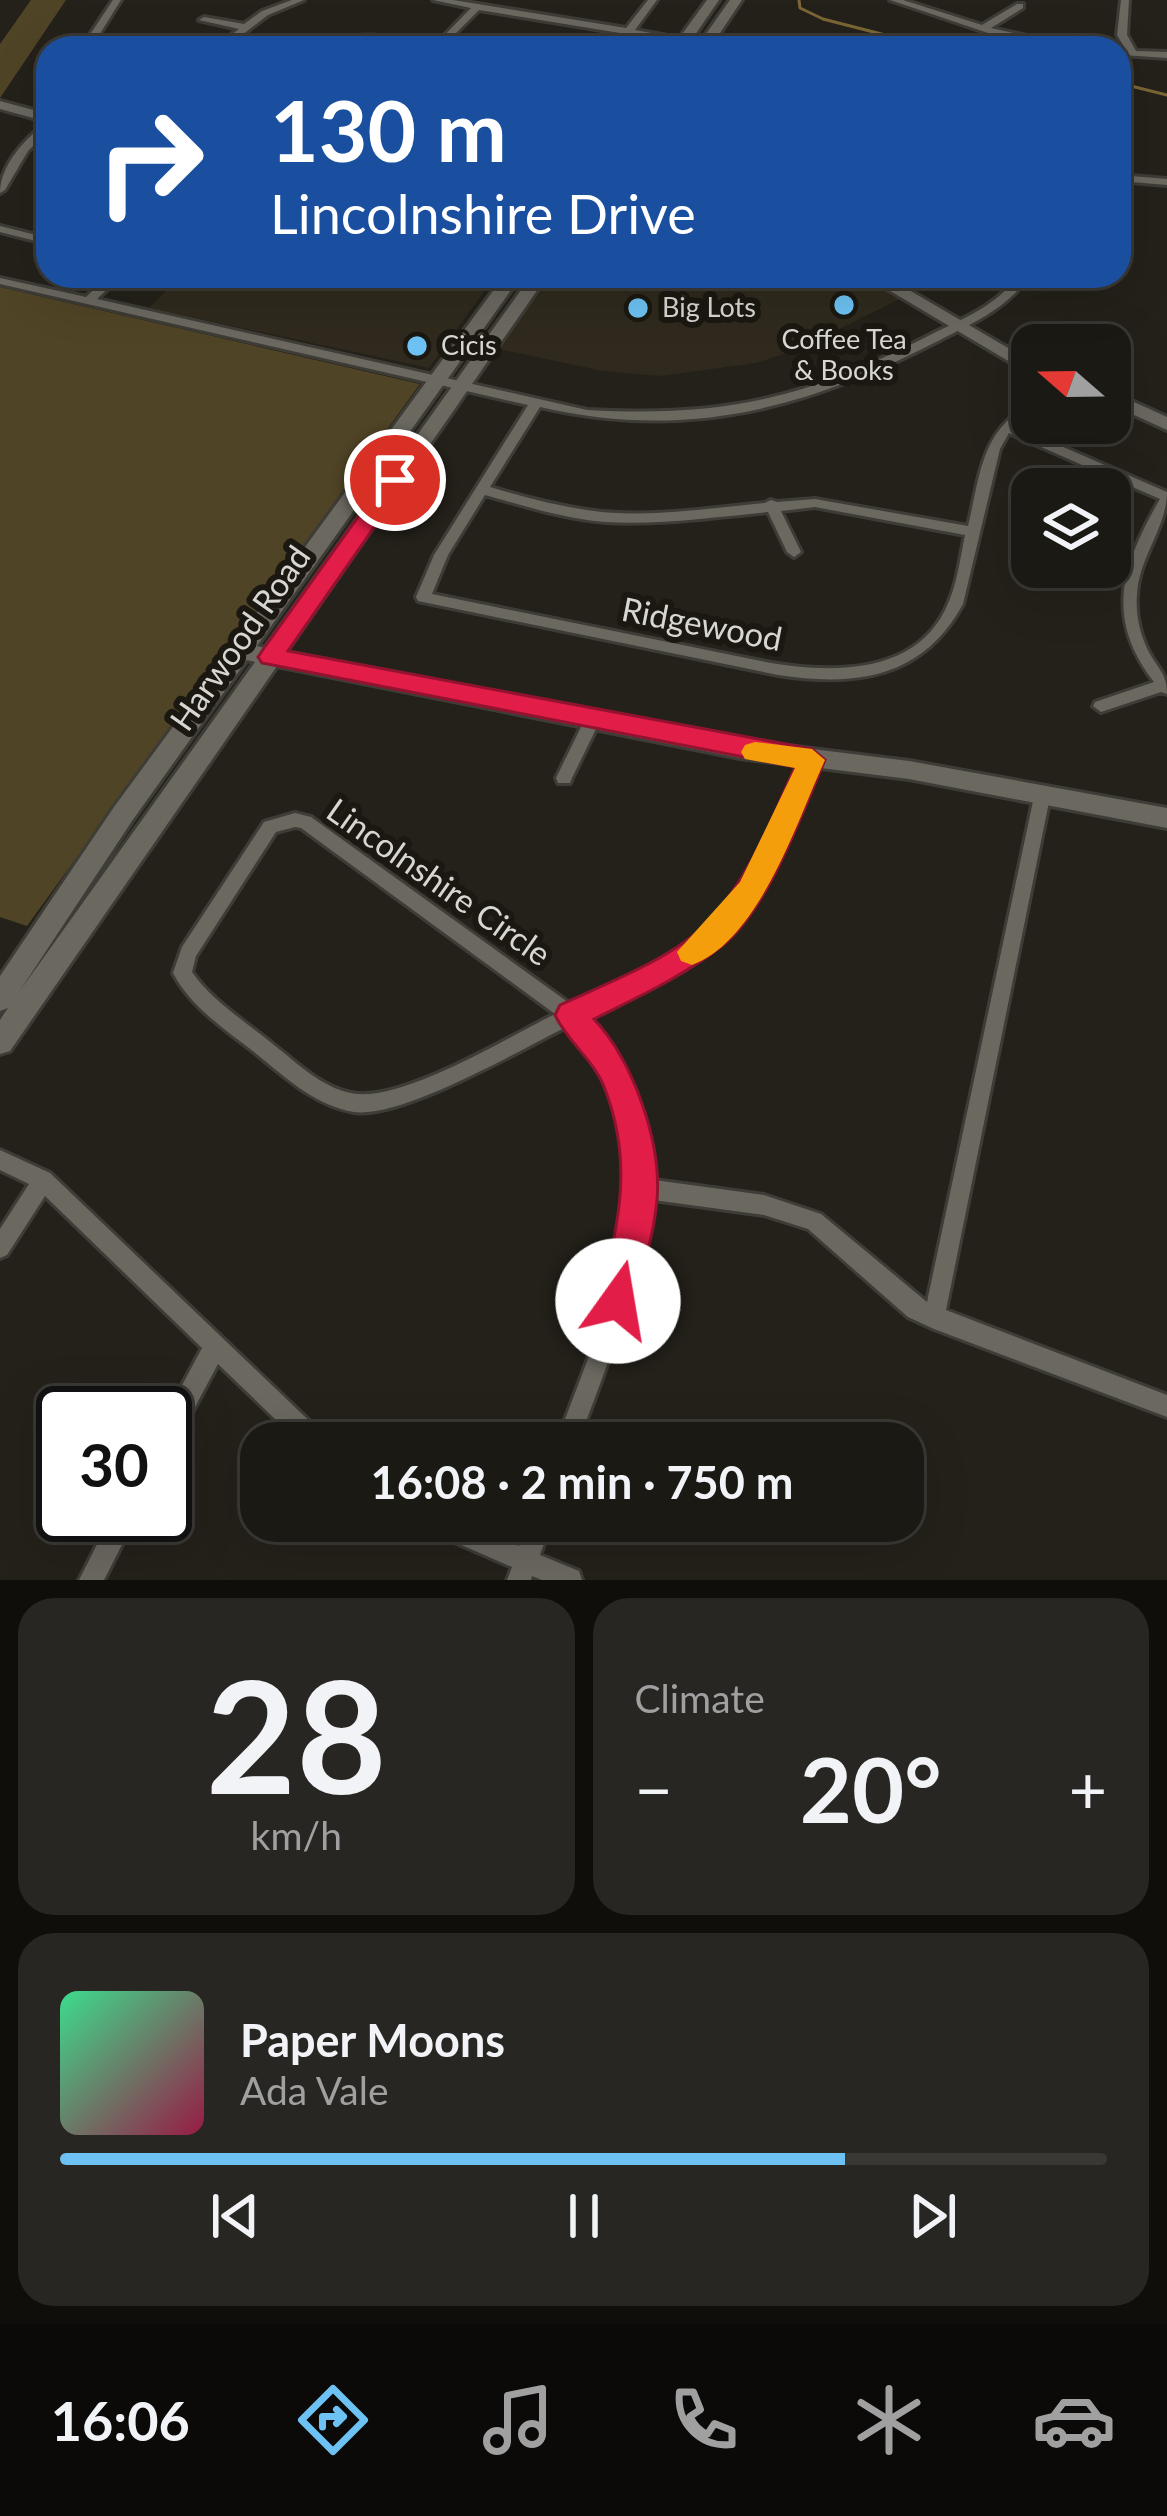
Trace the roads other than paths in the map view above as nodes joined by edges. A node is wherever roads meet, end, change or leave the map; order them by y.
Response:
1 (117, 0) edge
2 (300, 0) edge
3 (436, 0) edge
4 (653, 0) edge
5 (894, 0) edge
6 (1124, 0) edge
7 (710, 5) edge
8 (732, 6) edge
9 (1020, 6) dead end
10 (477, 7) junction
11 (204, 20) dead end
12 (244, 27) junction
13 (983, 29) junction
14 (628, 32) junction
15 (94, 36) edge
16 (233, 36) edge
17 (444, 36) edge
18 (646, 36) edge
19 (687, 36) edge
20 (711, 36) edge
21 (1017, 36) edge
22 (1123, 36) edge
23 (1131, 51) edge
24 (1133, 54) joint
25 (1167, 55) edge
26 (0, 105) edge
27 (0, 117) edge
28 (36, 120) edge
29 (36, 123) edge
30 (36, 136) edge
31 (1131, 179) edge
32 (1167, 182) edge
33 (0, 190) edge
34 (0, 229) edge
35 (36, 238) edge
36 (0, 281) edge
37 (102, 288) edge
38 (503, 288) edge
39 (530, 288) edge
40 (898, 288) edge
41 (917, 288) edge
42 (1015, 288) edge
43 (88, 301) junction
44 (966, 321) junction
45 (1011, 343) edge
46 (1011, 354) edge
47 (435, 380) junction
48 (461, 387) junction
49 (537, 401) junction
50 (1131, 407) edge
51 (1131, 422) edge
52 (1011, 423) edge
53 (1167, 424) edge
54 (1006, 427) junction
55 (1167, 438) edge
56 (483, 490) junction
57 (1167, 497) edge
58 (771, 504) junction
59 (974, 532) junction
60 (794, 552) dead end
61 (240, 651) junction
62 (271, 657) junction
63 (1166, 687) edge
64 (1101, 706) dead end
65 (592, 721) junction
66 (812, 760) junction
67 (564, 778) dead end
68 (1043, 792) junction
69 (1167, 818) edge
70 (7, 1006) edge
71 (571, 1015) junction
72 (0, 1042) edge
73 (0, 1160) edge
74 (43, 1180) junction
75 (640, 1188) junction
76 (0, 1248) edge
77 (934, 1318) junction
78 (216, 1345) junction
79 (192, 1390) edge
80 (1167, 1406) edge
81 (295, 1422) edge
82 (575, 1422) edge
83 (111, 1542) edge
84 (470, 1542) edge
85 (533, 1542) edge
86 (522, 1572) edge
87 (91, 1580) edge
88 (570, 1580) edge

1 - 15 street
2 - 12 street
3 - 10 street
4 - 14 street
5 - 13 street
6 - 22 street
7 - 8 main road
7 - 19 main road
8 - 20 main road
9 - 13 street
10 - 14 street
10 - 17 street
11 - 12 street
12 - 16 street
13 - 21 street
14 - 18 street
23 - 24 street
24 - 25 street
26 - 28 main road
27 - 29 main road
30 - 33 street
31 - 32 street
34 - 35 street
36 - 43 street
37 - 43 street
38 - 47 main road, Harwood Road
39 - 48 main road, Harwood Road
40 - 44 main road
41 - 44 main road
42 - 44 street
43 - 47 street
44 - 45 main road
44 - 46 main road
44 - 49 street
47 - 48 street
47 - 61 main road, Harwood Road
48 - 49 street
48 - 62 main road, Harwood Road
49 - 56 street, Ridgewood
50 - 53 main road
51 - 55 main road
52 - 54 street
54 - 57 street
54 - 59 street, Ridgewood
56 - 58 street
56 - 59 street, Ridgewood
57 - 63 street
58 - 59 street
58 - 60 street
61 - 62 main road
61 - 70 main road, Harwood Road
62 - 65 main road
62 - 70 main road, Harwood Road
63 - 64 street
65 - 66 main road
65 - 67 street
66 - 68 main road
66 - 71 street
68 - 69 main road
68 - 77 street
70 - 72 main road, Harwood Road
71 - 71 street, Lincolnshire Circle
71 - 75 street
73 - 74 street
74 - 76 street
74 - 78 street
75 - 77 street
75 - 82 street
77 - 80 street
78 - 79 street
78 - 81 street
83 - 87 street
84 - 86 street
85 - 86 street
86 - 88 street

